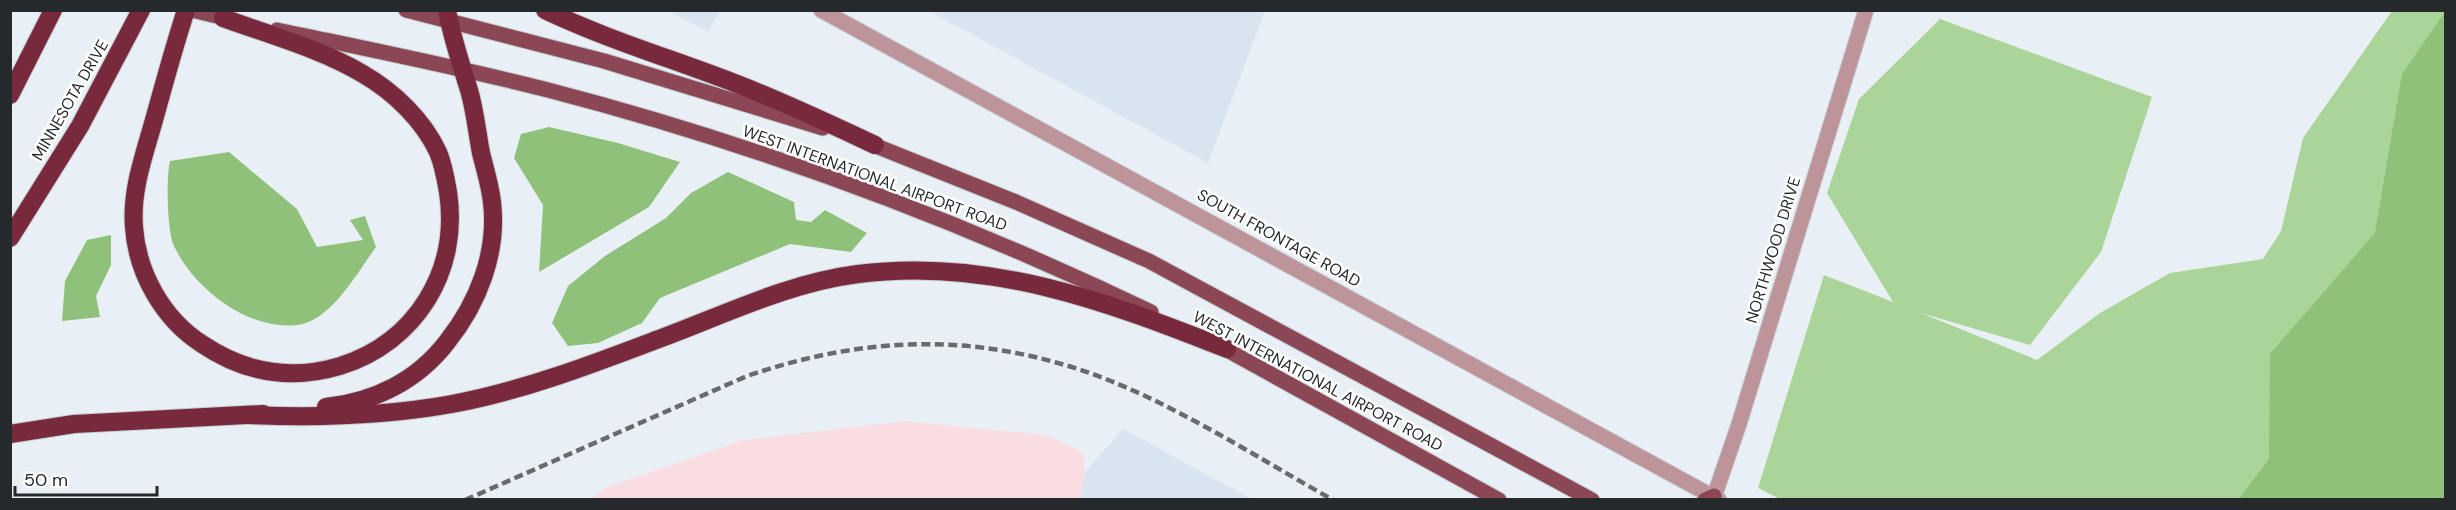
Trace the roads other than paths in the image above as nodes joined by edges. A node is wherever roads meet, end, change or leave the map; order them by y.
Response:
1 (53, 10) edge
2 (141, 10) edge
3 (186, 10) edge
4 (192, 10) edge
5 (406, 10) edge
6 (545, 10) edge
7 (821, 10) edge
8 (1866, 10) edge
9 (448, 15) edge
10 (224, 18) junction
11 (462, 70) junction
12 (10, 95) edge
13 (875, 145) junction
14 (10, 238) edge
15 (1227, 349) junction
16 (250, 415) junction
17 (10, 434) edge
18 (1569, 487) junction
19 (1712, 499) edge
20 (1499, 500) edge
21 (1592, 500) edge
22 (1598, 500) edge

1 - 12 highway
2 - 14 highway, MINNESOTA DRIVE
3 - 10 highway
4 - 10 main road, WEST INTERNATIONAL AIRPORT ROAD
5 - 9 main road, WEST INTERNATIONAL AIRPORT ROAD
6 - 13 highway
7 - 19 street, SOUTH FRONTAGE ROAD
8 - 19 street, NORTHWOOD DRIVE
9 - 11 highway
9 - 13 main road, WEST INTERNATIONAL AIRPORT ROAD
10 - 11 main road, WEST INTERNATIONAL AIRPORT ROAD
11 - 15 main road, WEST INTERNATIONAL AIRPORT ROAD
11 - 16 highway
13 - 18 main road, WEST INTERNATIONAL AIRPORT ROAD
15 - 16 highway
15 - 20 main road, WEST INTERNATIONAL AIRPORT ROAD
16 - 17 highway
18 - 21 main road, WEST INTERNATIONAL AIRPORT ROAD
18 - 22 main road

